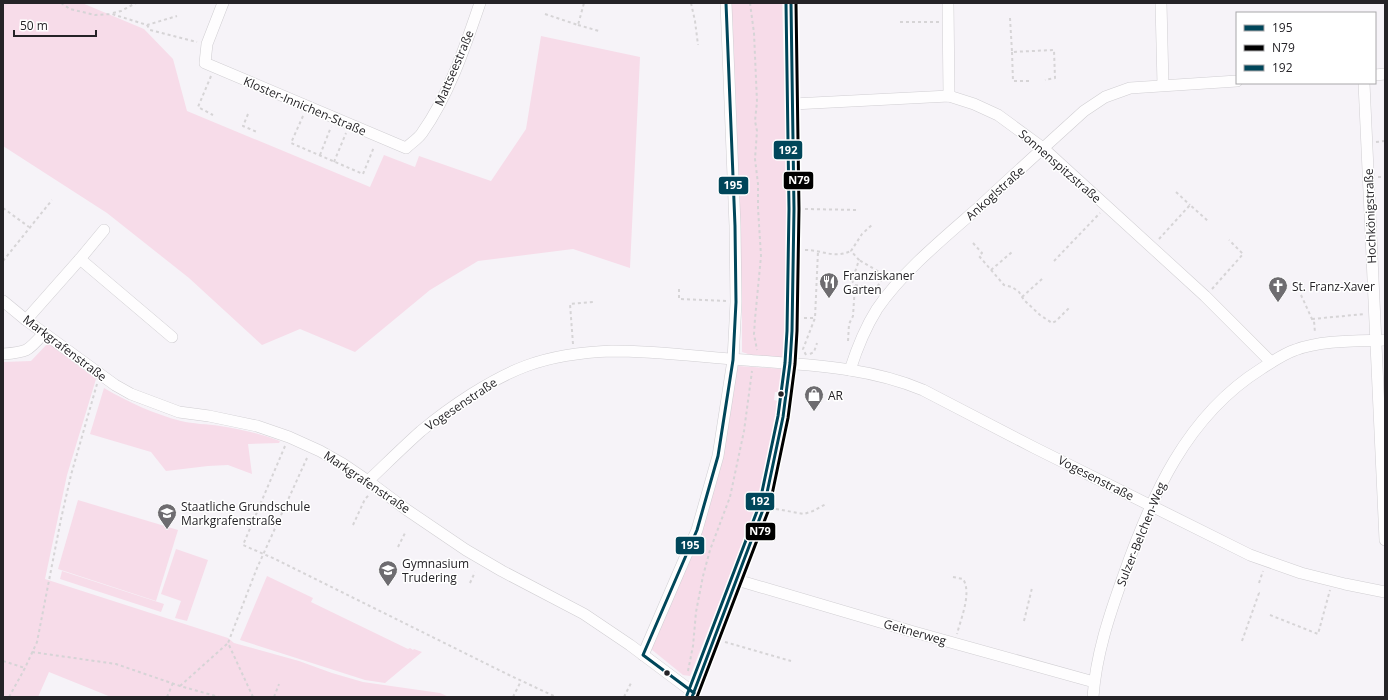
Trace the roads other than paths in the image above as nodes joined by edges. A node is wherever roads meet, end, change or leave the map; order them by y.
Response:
1 (223, 3) edge
2 (480, 3) edge
3 (726, 3) edge
4 (791, 3) edge
5 (948, 3) edge
6 (1161, 3) edge
7 (1236, 81) edge
8 (1364, 84) edge
9 (1163, 85) junction
10 (948, 96) junction
11 (793, 104) junction
12 (406, 148) joint
13 (1043, 148) junction
14 (104, 230) dead end
15 (80, 259) junction
16 (3, 301) edge
17 (26, 320) junction
18 (44, 333) junction
19 (172, 337) dead end
20 (1380, 340) edge
21 (3, 354) edge
22 (733, 360) junction
23 (1271, 362) junction
24 (790, 363) junction
25 (850, 370) junction
26 (368, 481) junction
27 (1150, 506) junction
28 (1385, 540) edge
29 (737, 580) junction
30 (1385, 592) edge
31 (643, 655) junction
32 (1094, 682) junction
33 (693, 695) edge
34 (1093, 697) edge

1 - 12 street, Kloster-Innichen-Straße
2 - 12 street, Mattseestraße
3 - 22 street
4 - 11 street
5 - 10 street
6 - 9 street
7 - 9 street, Ankoglstraße
8 - 20 street, Hochkönigstraße
9 - 13 street, Ankoglstraße
10 - 11 street, Sonnenspitzstraße
10 - 13 street, Sonnenspitzstraße
11 - 24 street
13 - 23 street, Sonnenspitzstraße
13 - 25 street, Ankoglstraße
14 - 15 street
15 - 17 street
15 - 19 street
16 - 17 street, Markgrafenstraße
17 - 18 street, Markgrafenstraße
18 - 21 street
18 - 26 street, Markgrafenstraße
20 - 23 street, Sulzer-Belchen-Weg
20 - 28 street, Hochkönigstraße
22 - 24 street, Vogesenstraße
22 - 26 street, Vogesenstraße
22 - 31 street
23 - 27 street, Sulzer-Belchen-Weg
24 - 25 street, Vogesenstraße
24 - 29 street
25 - 27 street, Vogesenstraße
26 - 31 street, Markgrafenstraße
27 - 30 street, Vogesenstraße
27 - 32 street, Sulzer-Belchen-Weg
29 - 32 street, Geitnerweg
29 - 33 street
31 - 33 street, Markgrafenstraße
32 - 34 street, Sulzer-Belchen-Weg

